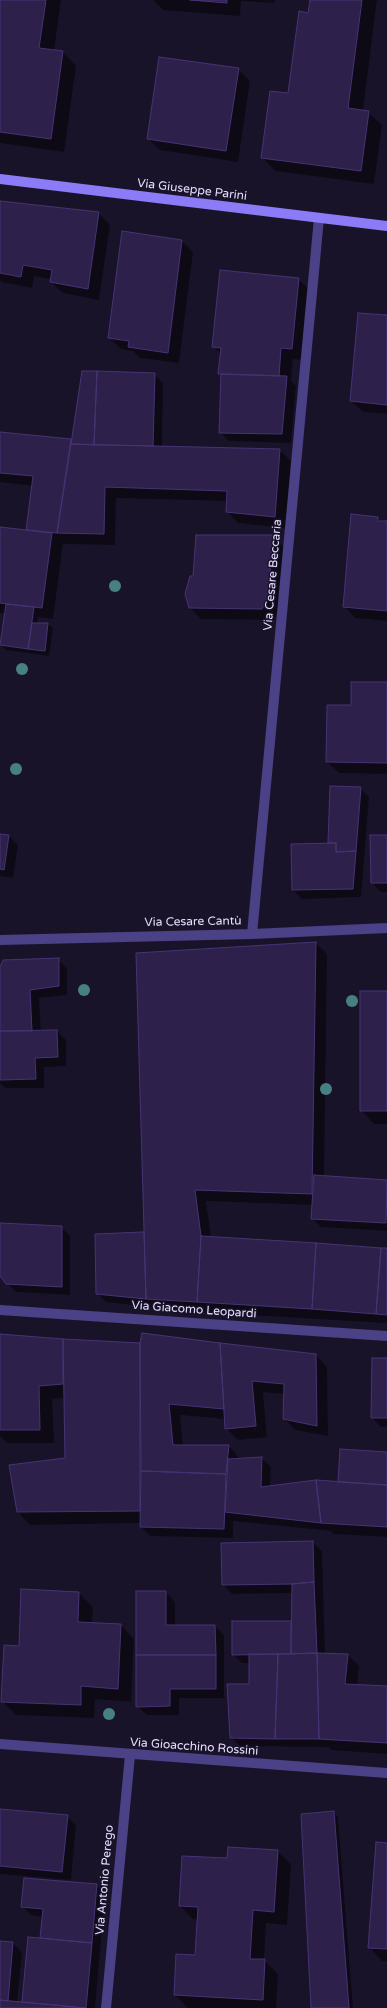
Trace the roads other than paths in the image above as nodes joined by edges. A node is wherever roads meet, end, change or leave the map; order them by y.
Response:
1 (0, 179) edge
2 (319, 218) junction
3 (385, 225) edge
4 (387, 928) edge
5 (252, 934) junction
6 (0, 940) edge
7 (0, 1310) edge
8 (387, 1336) edge
9 (0, 1744) edge
10 (130, 1755) junction
11 (387, 1773) edge
12 (106, 2008) edge

1 - 2 street, Via Giuseppe Parini
2 - 3 street, Via Giuseppe Parini
2 - 5 street, Via Cesare Beccaria
4 - 5 street, Via Cesare Cantù
5 - 6 street, Via Cesare Cantù
7 - 8 street, Via Giacomo Leopardi
9 - 10 street, Via Gioacchino Rossini
10 - 11 street, Via Gioacchino Rossini
10 - 12 street, Via Antonio Perego

